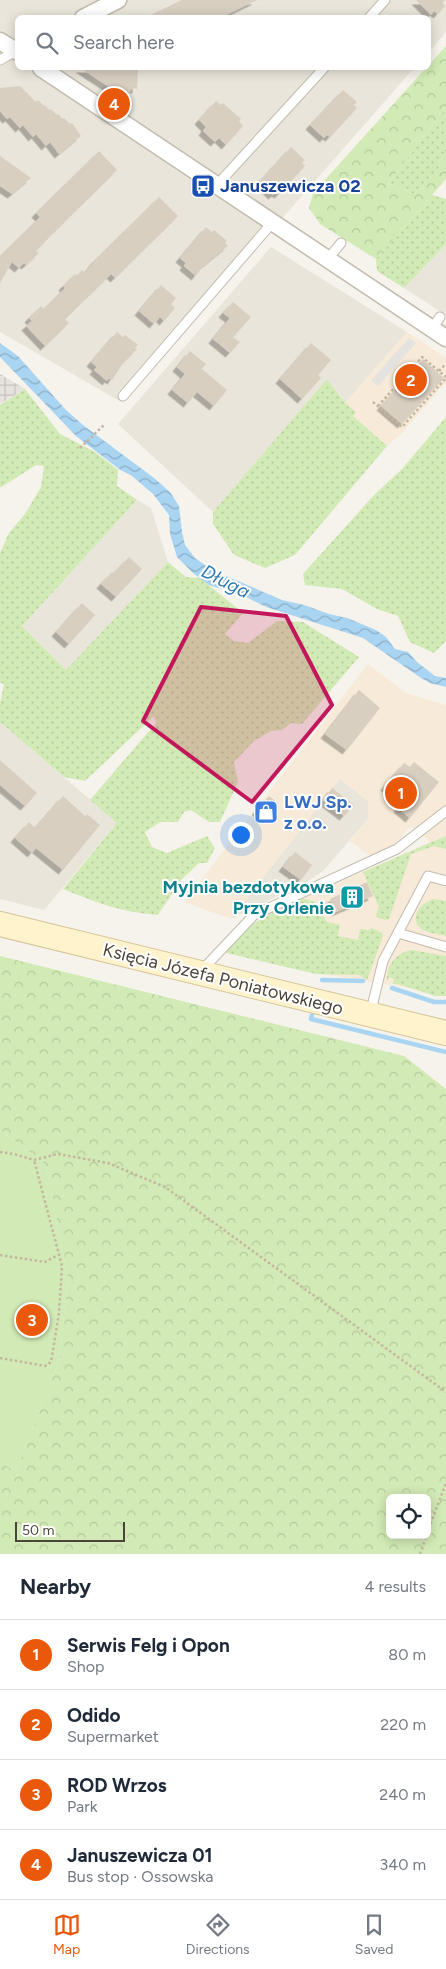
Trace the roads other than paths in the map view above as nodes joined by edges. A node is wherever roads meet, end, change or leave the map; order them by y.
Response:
1 (118, 0) edge
2 (385, 0) edge
3 (88, 15) edge
4 (372, 15) edge
5 (0, 41) edge
6 (15, 50) edge
7 (15, 52) edge
8 (0, 60) edge
9 (44, 70) edge
10 (322, 70) edge
11 (216, 186) junction
12 (272, 223) junction
13 (341, 243) dead end
14 (327, 260) junction
15 (446, 338) edge
16 (123, 396) dead end
17 (446, 811) edge
18 (446, 880) edge
19 (0, 924) edge
20 (398, 933) junction
21 (446, 947) edge
22 (200, 973) junction
23 (370, 1014) junction
24 (446, 1033) edge

1 - 3 street
2 - 4 lane
5 - 6 street
7 - 8 lane
9 - 11 street
10 - 11 lane
11 - 12 street
12 - 14 street
12 - 16 lane
13 - 14 lane
14 - 15 street
17 - 22 lane
18 - 20 lane
19 - 22 main road, Księcia Józefa Poniatowskiego
20 - 21 lane
20 - 23 lane
22 - 23 main road, Księcia Józefa Poniatowskiego
23 - 24 main road, Księcia Józefa Poniatowskiego

